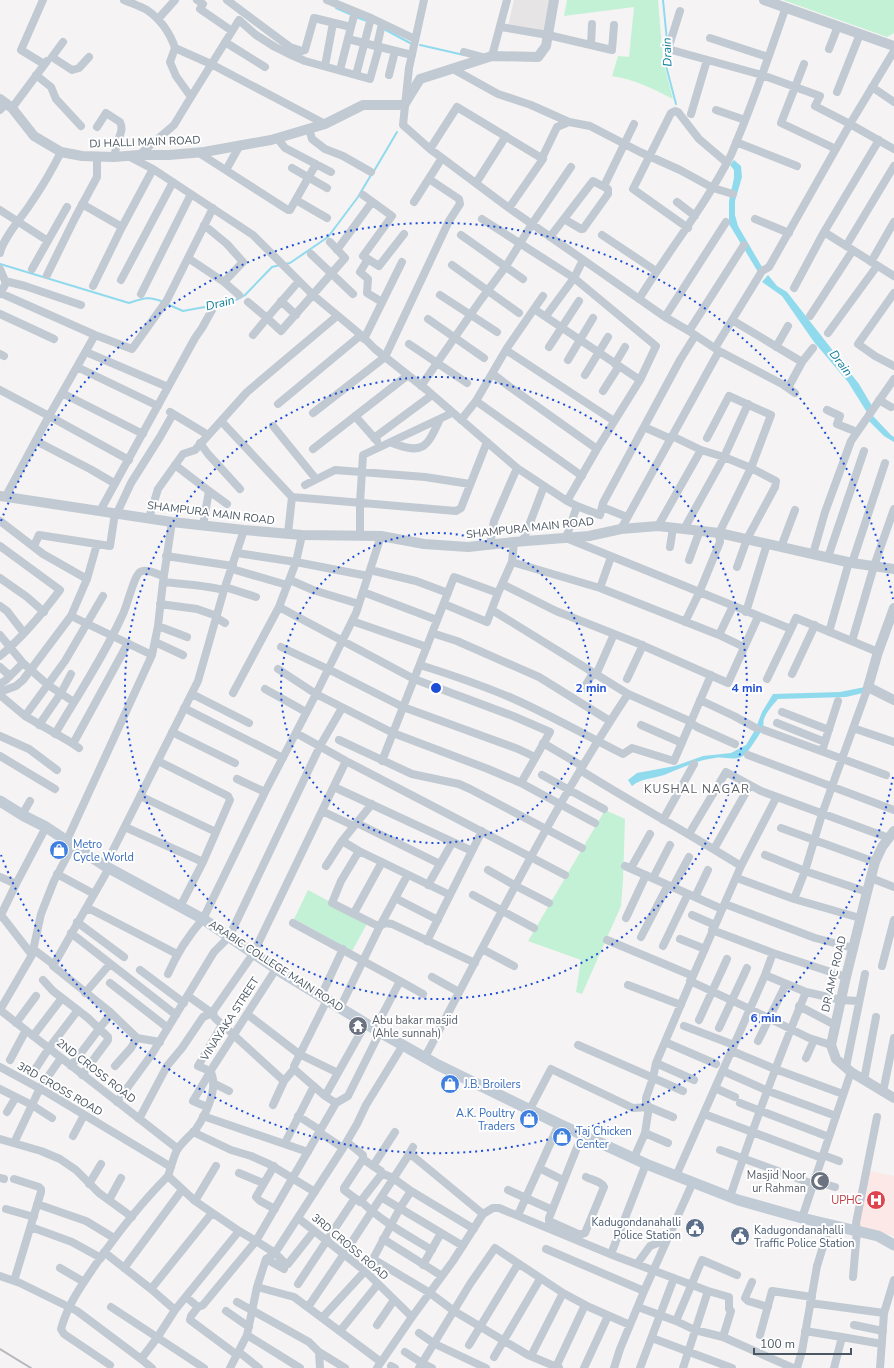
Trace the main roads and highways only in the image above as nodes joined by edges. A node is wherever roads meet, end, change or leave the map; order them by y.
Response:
1 (0, 802) edge
2 (894, 1245) edge

1 - 2 main road, ARABIC COLLEGE MAIN ROAD

